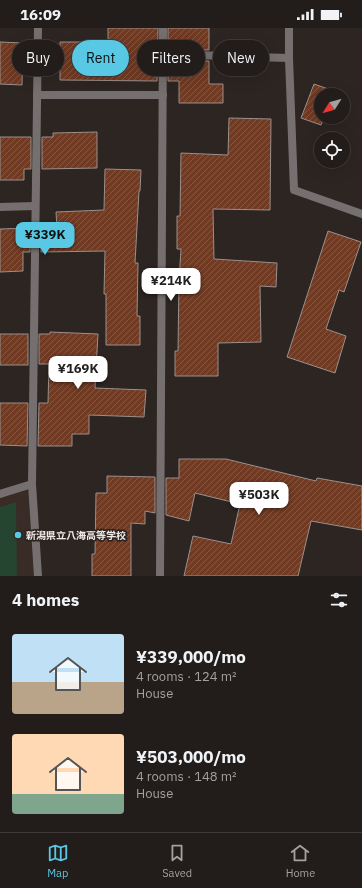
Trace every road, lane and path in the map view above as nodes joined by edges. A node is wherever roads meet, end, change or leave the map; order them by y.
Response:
1 (38, 28) edge
2 (163, 28) edge
3 (289, 28) edge
4 (163, 40) edge
5 (205, 55) edge
6 (289, 58) junction
7 (163, 76) edge
8 (37, 95) junction
9 (163, 95) junction
10 (35, 206) junction
11 (0, 207) edge
12 (362, 214) edge
13 (32, 484) junction
14 (0, 494) edge
15 (38, 576) edge
16 (160, 576) edge

1 - 8 street
2 - 4 street
3 - 6 street
5 - 6 street
6 - 12 street
7 - 9 street
8 - 9 street
8 - 10 street
9 - 16 street
10 - 11 street
10 - 13 street
13 - 14 street
13 - 15 street

